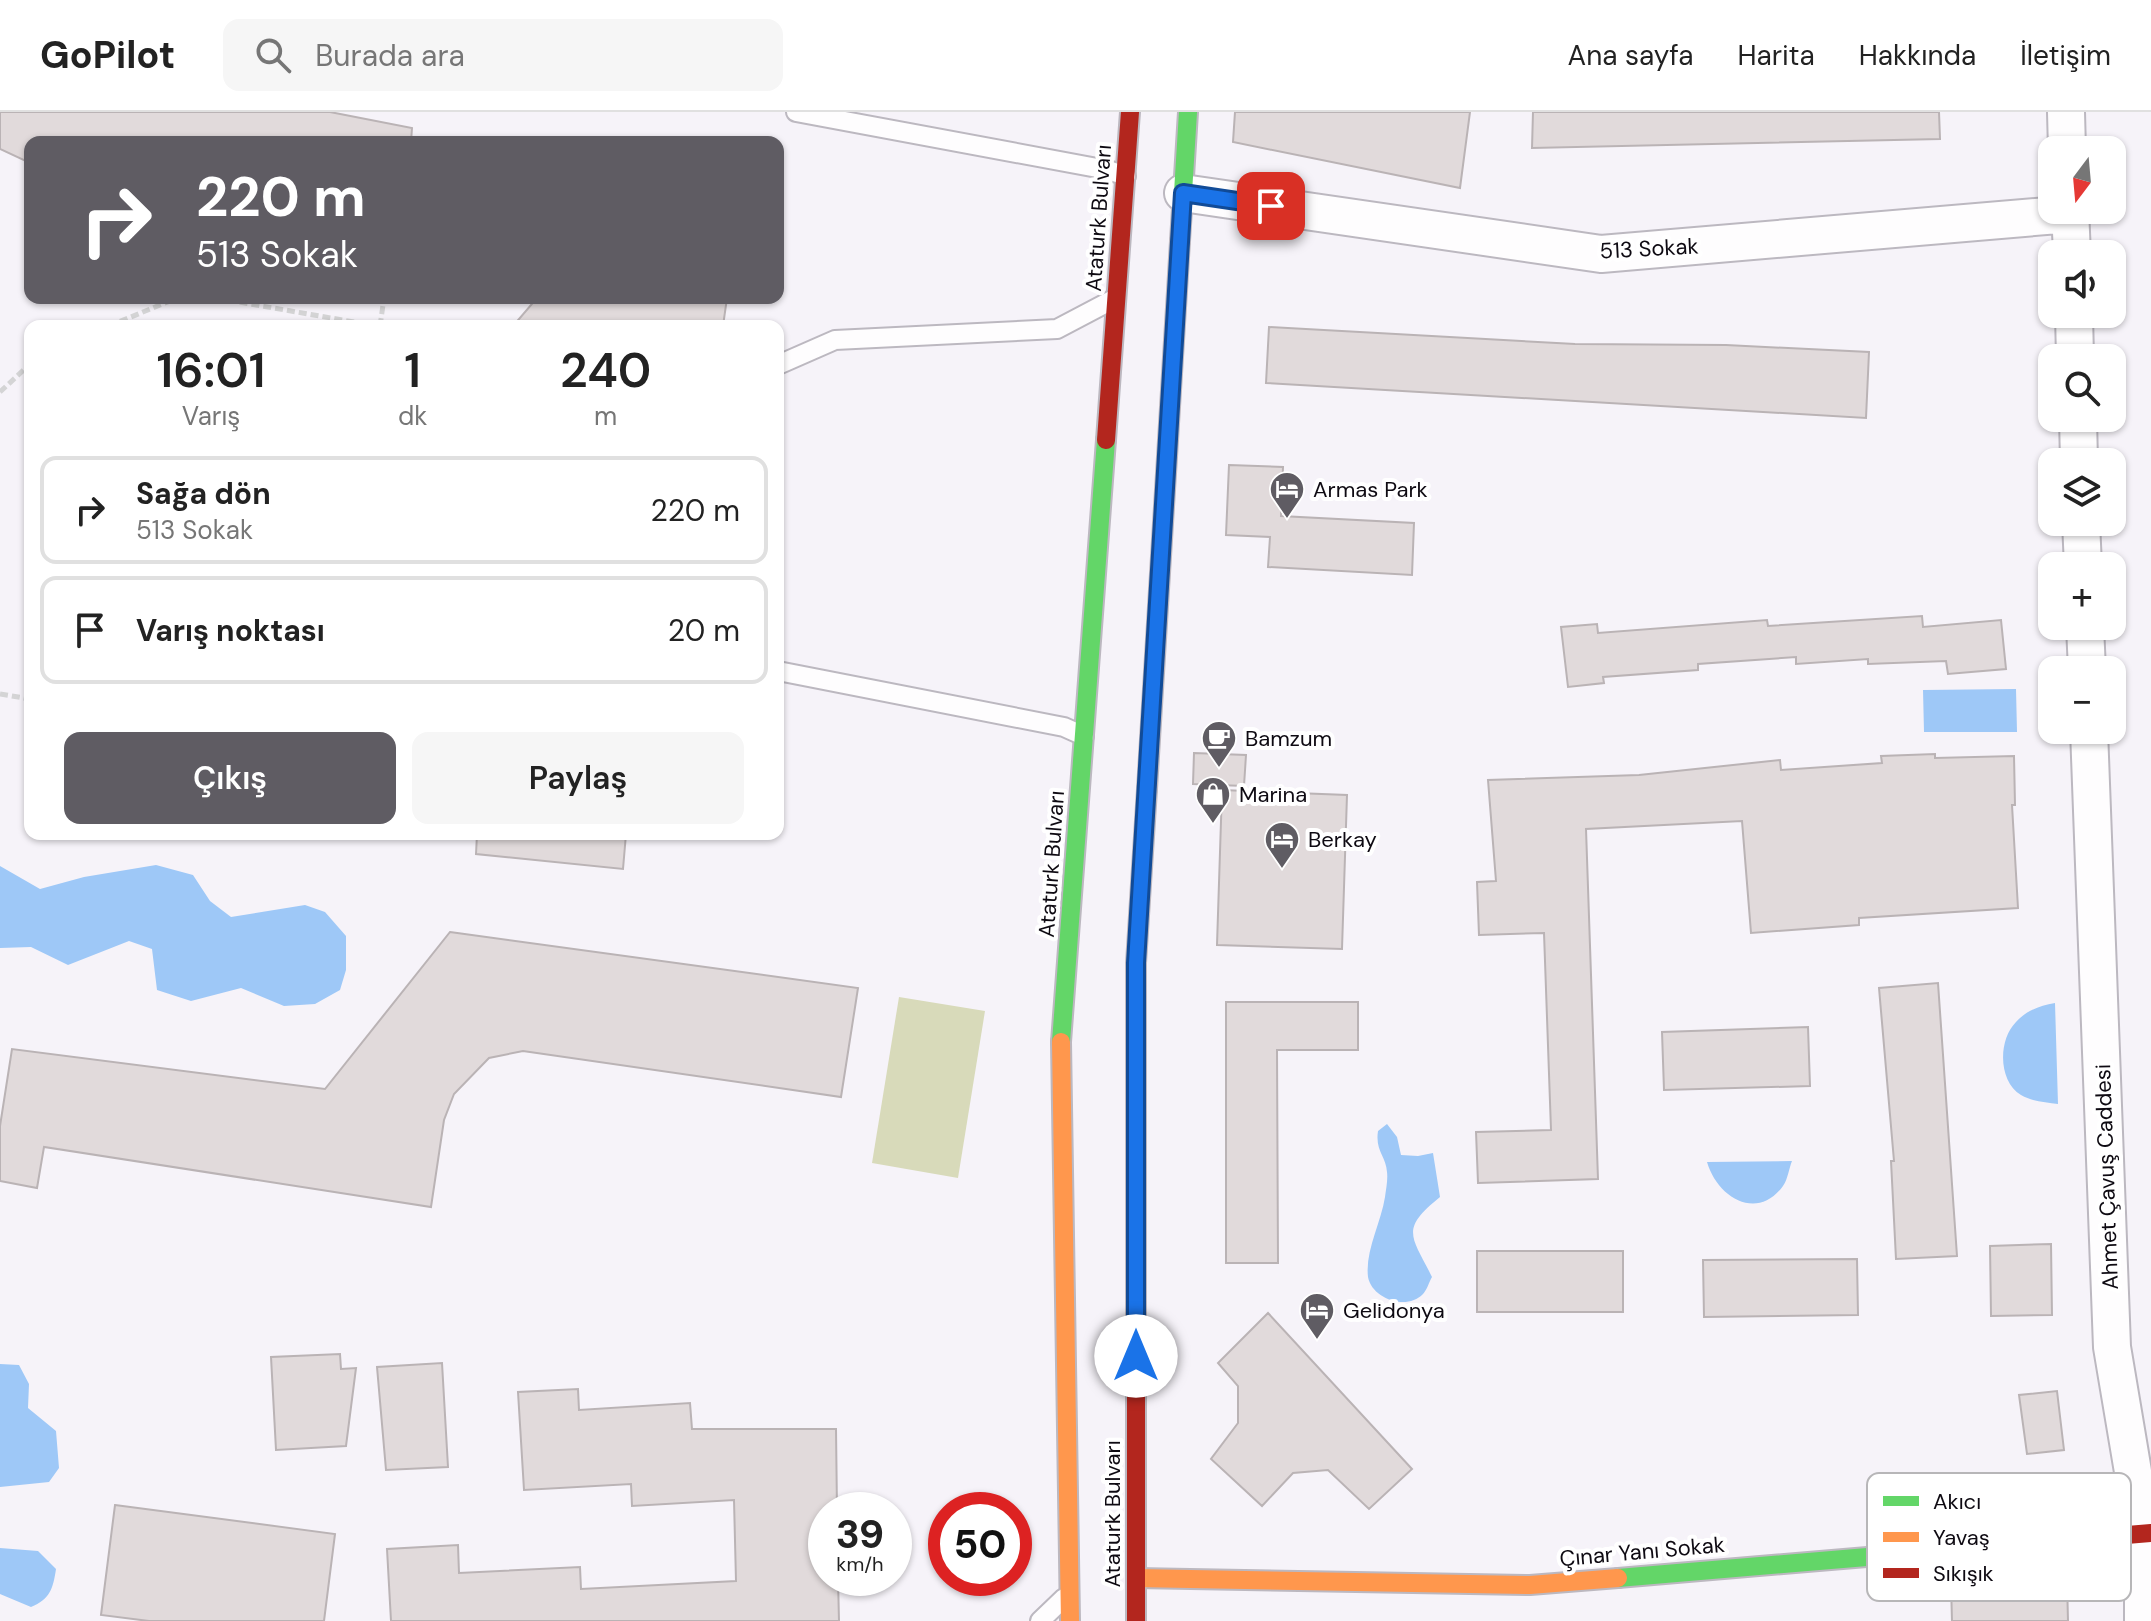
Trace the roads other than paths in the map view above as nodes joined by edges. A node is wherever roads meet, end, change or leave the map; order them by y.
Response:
1 (796, 112) edge
2 (1130, 112) edge
3 (1188, 112) edge
4 (2066, 112) edge
5 (2067, 136) edge
6 (1126, 176) junction
7 (1183, 193) junction
8 (2038, 215) edge
9 (1116, 297) junction
10 (784, 362) edge
11 (784, 672) edge
12 (1085, 736) junction
13 (2090, 744) edge
14 (2147, 1532) edge
15 (1867, 1556) edge
16 (1136, 1578) junction
17 (1070, 1593) junction
18 (1040, 1621) edge
19 (1070, 1621) edge
20 (1136, 1621) edge
21 (2143, 1621) edge

1 - 6 lane
2 - 6 main road, Ataturk Bulvarı
3 - 7 main road, Ataturk Bulvarı
4 - 5 street
6 - 9 main road, Ataturk Bulvarı
7 - 8 street, 513 Sokak
7 - 16 main road, Ataturk Bulvarı
9 - 10 lane
9 - 12 main road, Ataturk Bulvarı
11 - 12 lane
12 - 17 main road, Ataturk Bulvarı
13 - 14 street, Ahmet Çavuş Caddesi
14 - 21 street, Ahmet Çavuş Caddesi
15 - 16 main road, Çınar Yanı Sokak
16 - 20 main road, Ataturk Bulvarı
17 - 18 lane
17 - 19 main road, Ataturk Bulvarı

